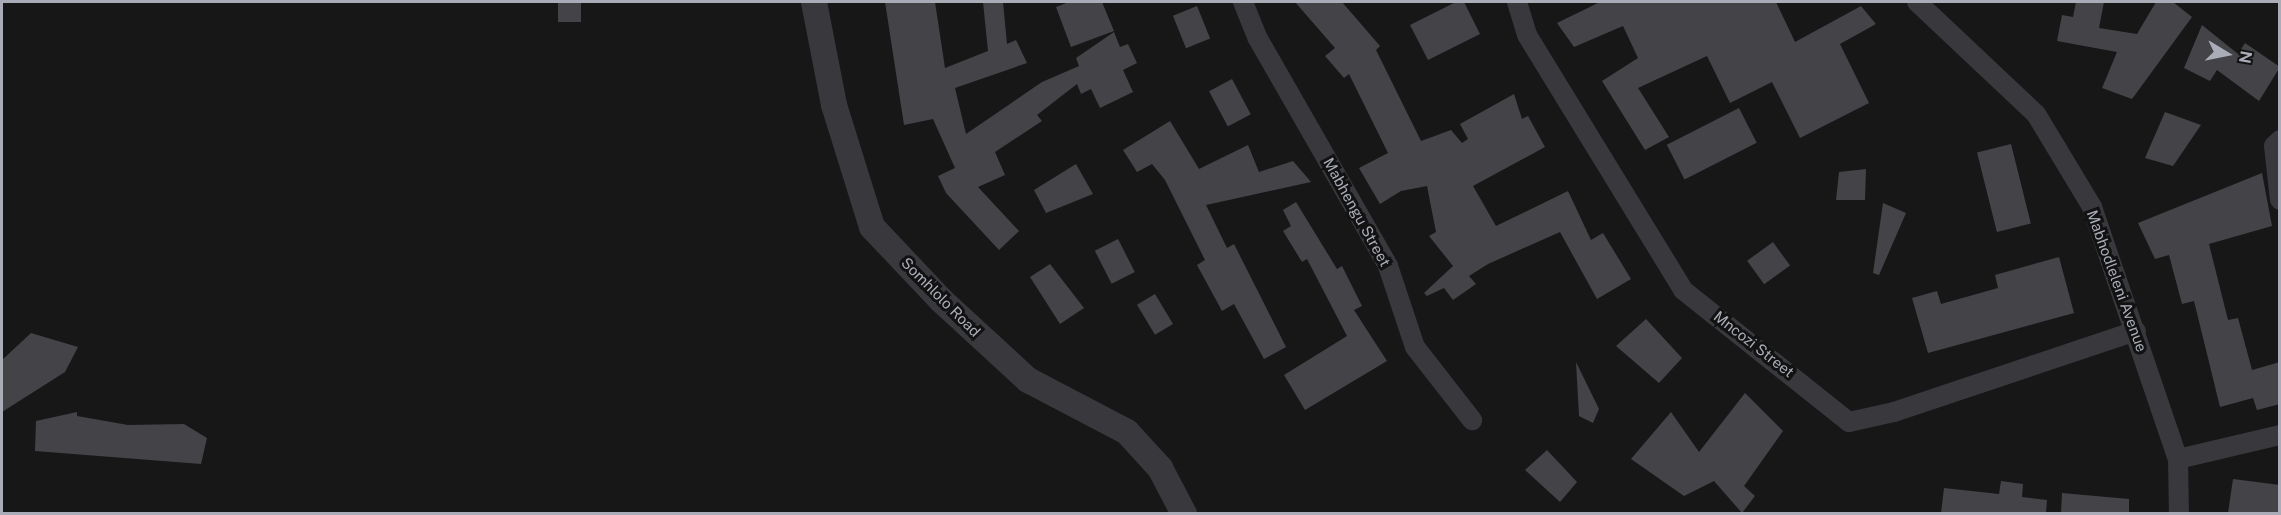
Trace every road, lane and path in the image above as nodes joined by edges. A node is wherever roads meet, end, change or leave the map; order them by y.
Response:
1 (814, 2) edge
2 (1243, 2) edge
3 (1517, 2) edge
4 (1917, 2) edge
5 (2280, 140) edge
6 (2280, 200) edge
7 (2136, 331) junction
8 (1472, 420) dead end
9 (2280, 435) edge
10 (2178, 459) junction
11 (1185, 513) edge
12 (2179, 513) edge

1 - 11 street, Somhlolo Road
2 - 8 street, Mabhengu Street
3 - 7 street, Mncozi Street
4 - 7 street, Mabhodleleni Avenue
5 - 6 street
7 - 10 street, Mabhodleleni Avenue
9 - 10 street
10 - 12 street, Mabhodleleni Avenue

